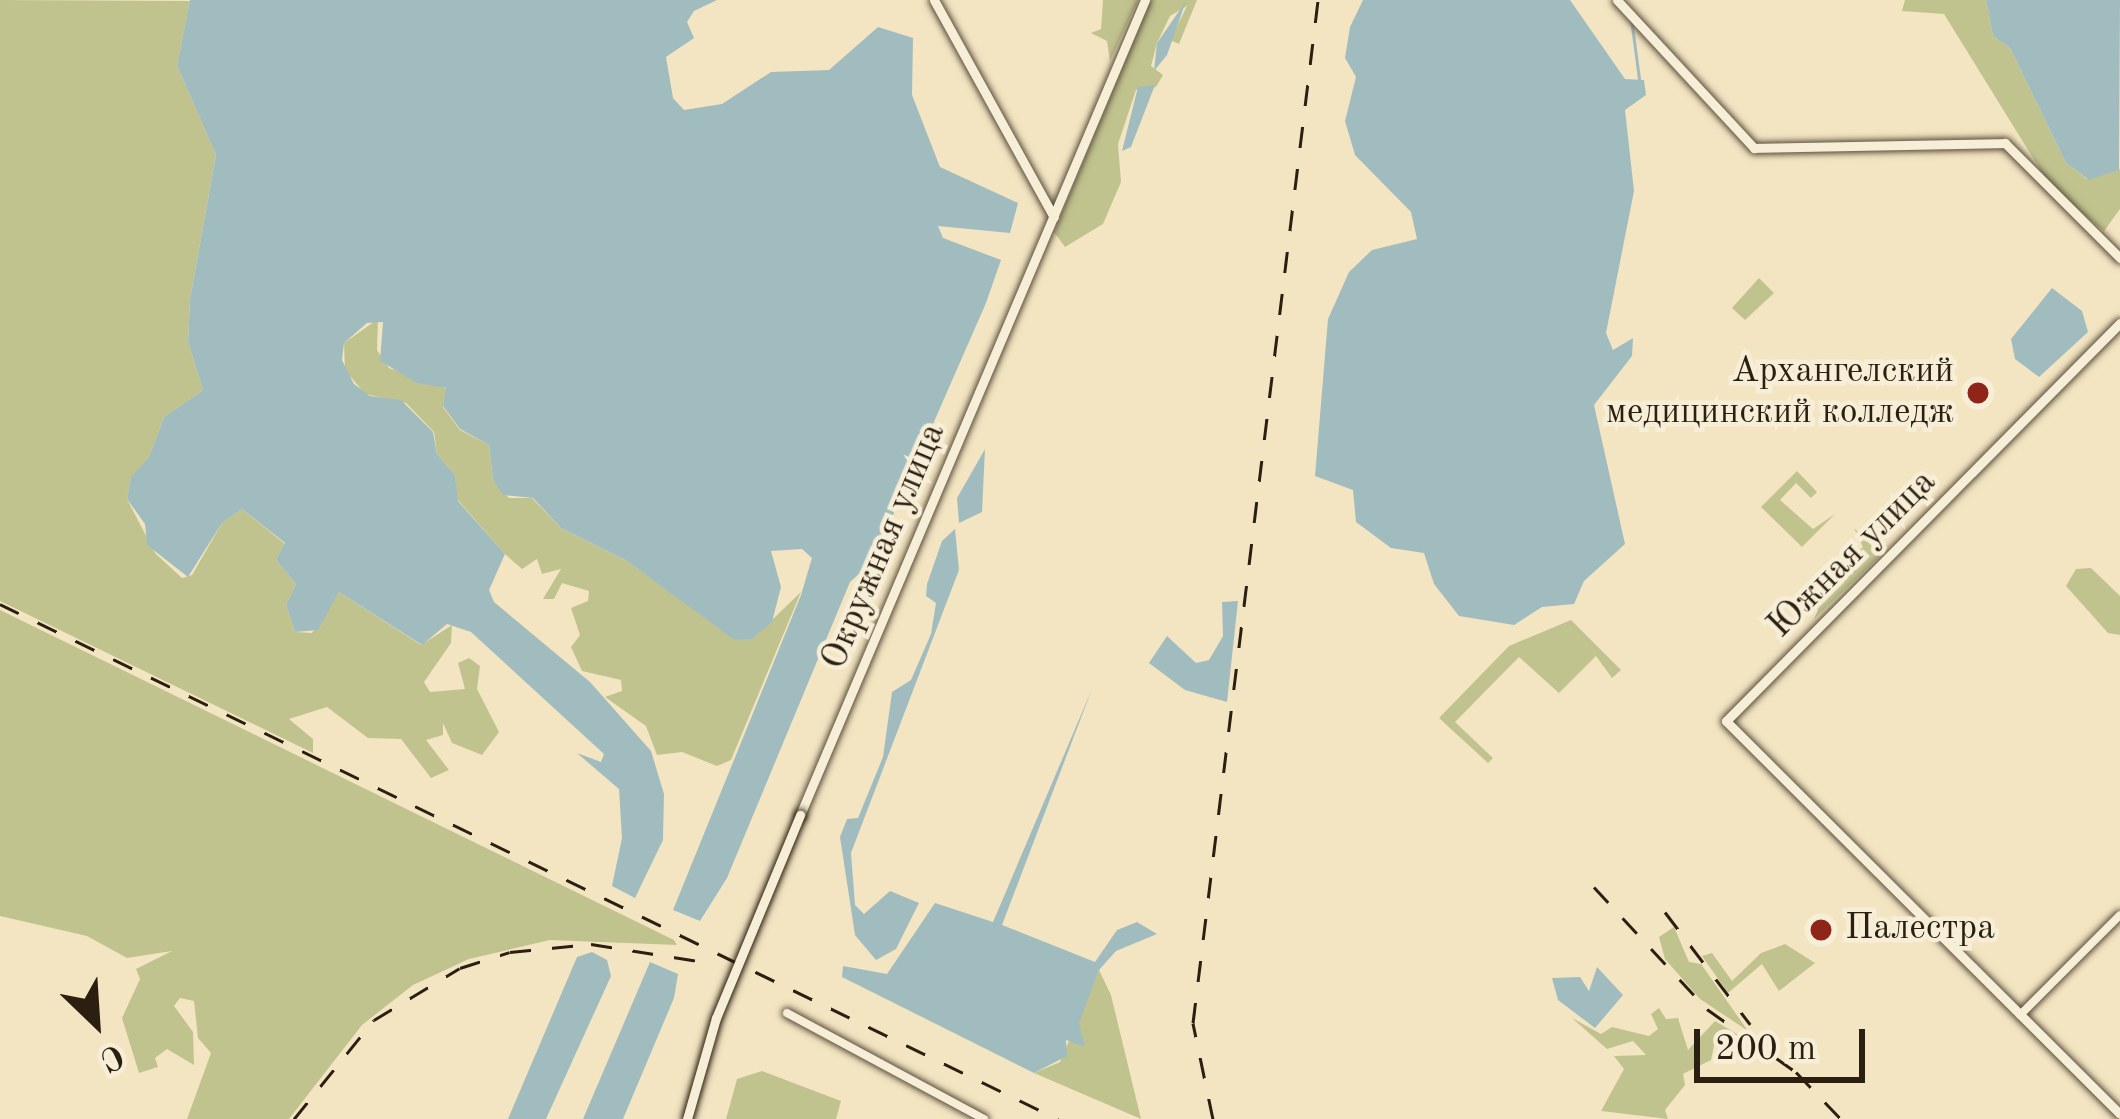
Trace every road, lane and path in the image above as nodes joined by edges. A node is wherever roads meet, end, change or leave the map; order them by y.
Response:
1 (934, 0) edge
2 (1145, 0) edge
3 (1617, 0) edge
4 (1054, 217) junction
5 (2120, 258) edge
6 (2120, 323) edge
7 (2120, 916) edge
8 (787, 1012) dead end
9 (2020, 1015) junction
10 (2120, 1114) edge
11 (687, 1119) edge
12 (984, 1119) edge

1 - 4 main road
2 - 4 main road, Окружная улица
3 - 5 main road
4 - 11 main road, Окружная улица, bridge
6 - 9 main road, Южная улица
7 - 9 street
8 - 12 street
9 - 10 main road

